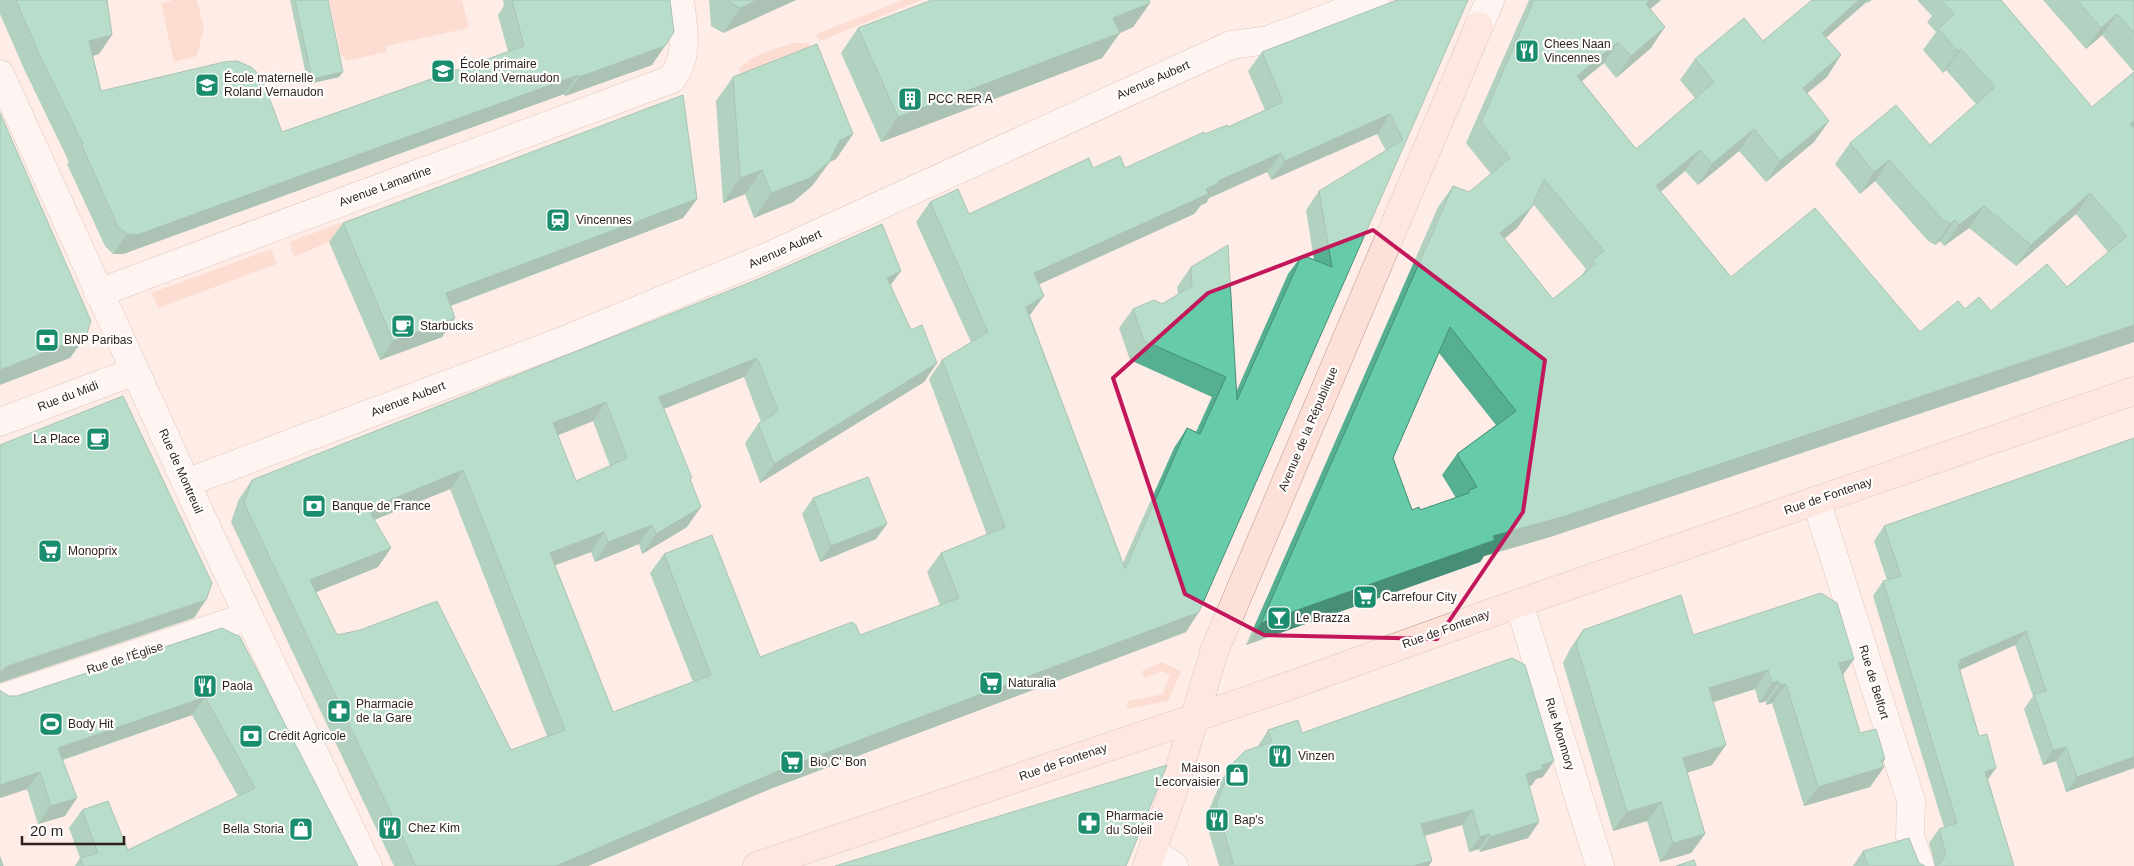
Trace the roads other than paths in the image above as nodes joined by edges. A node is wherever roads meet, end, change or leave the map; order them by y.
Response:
1 (680, 0) edge
2 (1375, 0) edge
3 (1490, 0) edge
4 (1479, 26) joint
5 (0, 74) edge
6 (98, 293) junction
7 (135, 371) junction
8 (2134, 391) edge
9 (0, 422) edge
10 (186, 483) junction
11 (1816, 500) junction
12 (1519, 603) junction
13 (249, 616) junction
14 (0, 699) edge
15 (1193, 717) junction
16 (1158, 861) edge
17 (368, 866) edge
18 (757, 866) edge
19 (1600, 866) edge
20 (1920, 866) edge

1 - 6 street, Avenue Lamartine
2 - 10 street, Avenue Aubert
3 - 4 street, Avenue de la République
4 - 15 main road, Avenue de la République
5 - 6 street, Rue de Montreuil
6 - 7 street, Rue de Montreuil
7 - 9 street, Rue du Midi
7 - 10 street, Rue de Montreuil
8 - 11 main road, Rue de Fontenay
10 - 13 street, Rue de Montreuil
11 - 12 main road, Rue de Fontenay
11 - 20 street, Rue de Belfort
12 - 15 main road, Rue de Fontenay
12 - 19 street, Rue Monmory
13 - 14 street, Rue de l'Église
13 - 17 street, Rue de Montreuil
15 - 16 main road, Avenue de la République
15 - 18 main road, Rue de Fontenay

